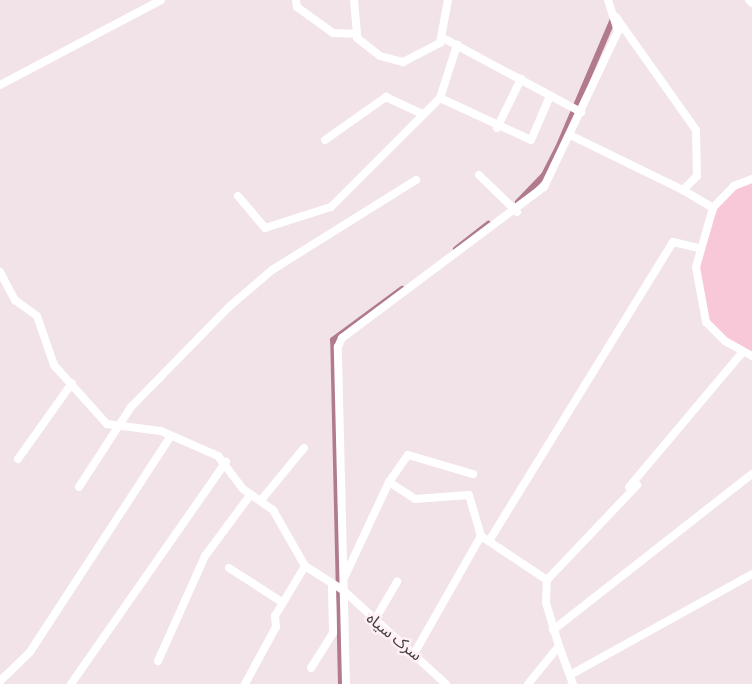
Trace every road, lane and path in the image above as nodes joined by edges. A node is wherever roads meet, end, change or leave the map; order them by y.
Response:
1 (161, 0) edge
2 (296, 0) edge
3 (354, 0) edge
4 (448, 0) edge
5 (608, 0) edge
6 (615, 16) junction
7 (357, 34) junction
8 (443, 38) junction
9 (457, 45) junction
10 (521, 79) junction
11 (0, 85) edge
12 (550, 96) junction
13 (440, 98) junction
14 (577, 111) junction
15 (421, 112) junction
16 (497, 128) junction
17 (570, 135) junction
18 (325, 140) dead end
19 (478, 175) dead end
20 (752, 179) edge
21 (416, 180) dead end
22 (683, 190) junction
23 (238, 196) dead end
24 (713, 208) junction
25 (514, 209) junction
26 (698, 248) junction
27 (0, 272) edge
28 (742, 353) junction
29 (752, 356) edge
30 (72, 383) junction
31 (119, 427) junction
32 (171, 436) junction
33 (304, 448) dead end
34 (18, 459) dead end
35 (226, 462) junction
36 (473, 474) dead end
37 (752, 474) edge
38 (389, 482) junction
39 (637, 485) dead end
40 (78, 487) dead end
41 (250, 494) junction
42 (262, 499) junction
43 (618, 499) dead end
44 (481, 536) junction
45 (489, 541) junction
46 (305, 566) junction
47 (229, 568) dead end
48 (752, 574) edge
49 (547, 580) junction
50 (397, 582) dead end
51 (338, 587) junction
52 (282, 602) junction
53 (373, 623) junction
54 (553, 630) junction
55 (559, 646) junction
56 (415, 652) junction
57 (158, 662) dead end
58 (310, 668) dead end
59 (570, 675) junction
60 (0, 681) edge
61 (71, 684) edge
62 (245, 684) edge
63 (346, 684) edge
64 (446, 684) edge
65 (528, 684) edge
66 (573, 684) edge

1 - 11 street
2 - 7 street
3 - 7 street
4 - 8 street
5 - 6 street
6 - 14 street
6 - 22 street
7 - 8 street
8 - 9 street
9 - 10 street
9 - 13 street
10 - 12 street
10 - 16 street
12 - 14 street
12 - 16 street
13 - 15 street
13 - 16 street
14 - 17 street
15 - 18 street
15 - 23 street
17 - 22 street
17 - 25 street
19 - 25 street
20 - 24 street
21 - 31 street
22 - 24 street
24 - 26 street
25 - 51 street
26 - 28 street
26 - 45 street
27 - 30 street
28 - 29 street
28 - 43 street
30 - 31 street
30 - 34 street
31 - 32 street
31 - 40 street
32 - 35 street
32 - 60 street
33 - 42 street
35 - 41 street
35 - 61 street
36 - 38 street
37 - 54 street
38 - 44 street
38 - 51 street
39 - 49 street
41 - 42 street
41 - 57 street
42 - 46 street
44 - 45 street
44 - 56 street
45 - 49 street
46 - 51 street, سرک سیاه
46 - 52 street
47 - 52 street
48 - 59 street
49 - 54 street
50 - 53 street
51 - 53 street, سرک سیاه
51 - 58 street
51 - 63 street
52 - 62 street
53 - 56 street, سرک سیاه
54 - 55 street
55 - 59 street
55 - 65 street
56 - 64 street, سرک سیاه
59 - 66 street

